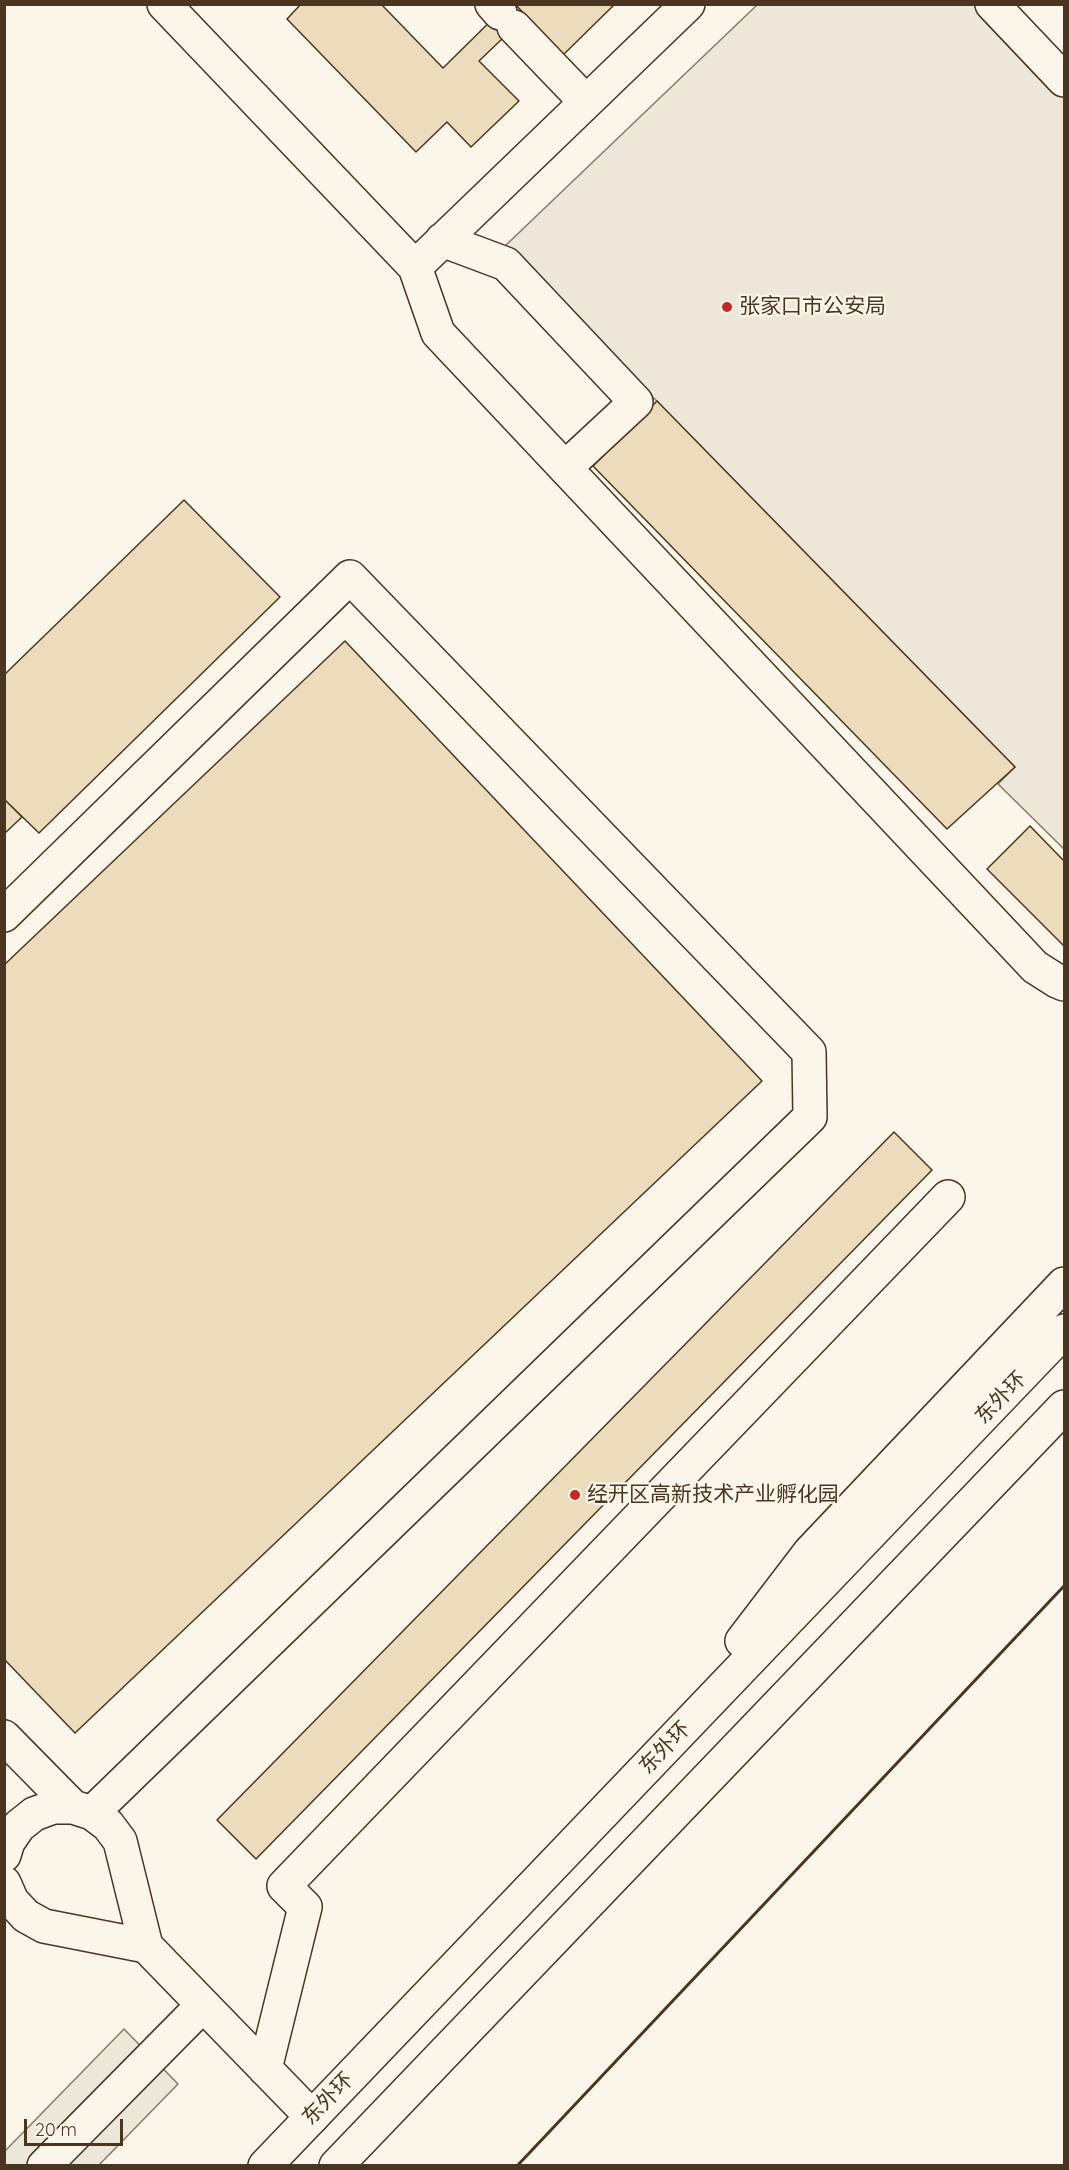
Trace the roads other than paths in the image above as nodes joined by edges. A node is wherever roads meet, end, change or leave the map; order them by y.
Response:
1 (165, 4) edge
2 (688, 4) edge
3 (992, 4) edge
4 (502, 15) edge
5 (1064, 77) edge
6 (586, 102) junction
7 (442, 240) junction
8 (414, 267) junction
9 (565, 468) junction
10 (4, 915) edge
11 (1065, 984) edge
12 (948, 1197) dead end
13 (1065, 1284) edge
14 (1065, 1331) edge
15 (1062, 1410) edge
16 (4, 1737) edge
17 (642, 1772) junction
18 (83, 1810) junction
19 (12, 1819) edge
20 (4, 1855) edge
21 (4, 1883) edge
22 (146, 1946) junction
23 (203, 2005) junction
24 (265, 2069) junction
25 (312, 2117) junction
26 (44, 2166) edge
27 (265, 2166) edge
28 (336, 2166) edge

1 - 8 street
2 - 6 street
3 - 5 street
4 - 6 street
6 - 7 street
7 - 8 street
7 - 9 street
8 - 9 street
9 - 11 street
10 - 18 street
12 - 24 street
13 - 17 street
14 - 17 street, 东外环
15 - 28 street
16 - 18 street
17 - 25 street, 东外环
18 - 19 street
18 - 22 street
19 - 20 street
21 - 22 street
22 - 23 street
23 - 24 street
23 - 26 street
24 - 25 street
25 - 27 street, 东外环

